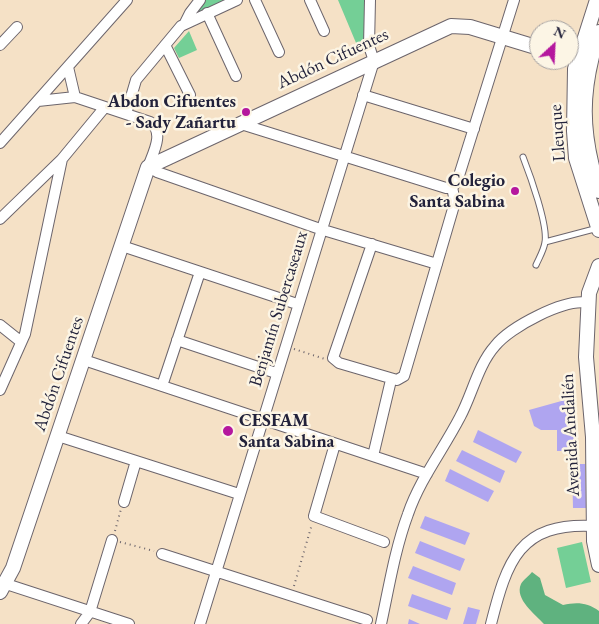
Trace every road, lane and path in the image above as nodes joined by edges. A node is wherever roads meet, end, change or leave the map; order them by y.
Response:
1 (126, 0) edge
2 (200, 0) edge
3 (237, 0) edge
4 (255, 0) edge
5 (310, 0) edge
6 (370, 0) edge
7 (514, 0) edge
8 (597, 0) edge
9 (207, 13) junction
10 (185, 24) junction
11 (17, 27) dead end
12 (324, 31) dead end
13 (599, 32) edge
14 (502, 37) junction
15 (1, 41) edge
16 (165, 45) junction
17 (529, 45) edge
18 (279, 52) dead end
19 (374, 61) junction
20 (583, 62) edge
21 (68, 67) junction
22 (236, 76) dead end
23 (190, 95) dead end
24 (363, 95) junction
25 (74, 97) junction
26 (38, 101) junction
27 (105, 107) junction
28 (126, 114) junction
29 (240, 124) junction
30 (474, 129) junction
31 (0, 143) edge
32 (580, 144) junction
33 (342, 156) junction
34 (523, 157) dead end
35 (62, 159) junction
36 (148, 167) junction
37 (452, 188) junction
38 (599, 191) edge
39 (0, 219) edge
40 (320, 229) junction
41 (599, 229) edge
42 (545, 242) junction
43 (372, 244) junction
44 (122, 246) junction
45 (437, 264) junction
46 (536, 265) dead end
47 (599, 266) edge
48 (200, 272) junction
49 (599, 293) edge
50 (588, 303) junction
51 (297, 304) junction
52 (0, 325) edge
53 (177, 340) junction
54 (20, 342) junction
55 (285, 346) junction
56 (84, 360) junction
57 (334, 360) junction
58 (276, 373) junction
59 (395, 380) junction
60 (162, 386) junction
61 (0, 390) edge
62 (262, 419) junction
63 (58, 436) junction
64 (335, 444) junction
65 (373, 456) junction
66 (136, 461) junction
67 (427, 474) junction
68 (239, 494) junction
69 (124, 502) joint
70 (314, 516) junction
71 (594, 526) junction
72 (112, 540) junction
73 (384, 542) dead end
74 (162, 554) joint
75 (599, 565) edge
76 (216, 570) junction
77 (2, 586) edge
78 (292, 595) junction
79 (90, 612) junction
80 (367, 620) dead end
81 (81, 624) edge
82 (129, 624) edge
83 (200, 624) edge
84 (381, 624) edge
85 (491, 624) edge

1 - 21 street
2 - 10 street
3 - 9 street
4 - 18 street
5 - 12 street
6 - 19 street
7 - 14 street
8 - 20 street
9 - 10 street
9 - 22 street
10 - 16 street
11 - 15 street
13 - 20 street
14 - 17 street, Abdón Cifuentes
14 - 19 street, Abdón Cifuentes
14 - 30 street
16 - 23 street
16 - 28 street
19 - 24 street, Benjamín Subercaseaux
19 - 29 street, Abdón Cifuentes
20 - 32 street, Lleuque
21 - 25 street
21 - 26 street
24 - 30 street
24 - 33 street, Benjamín Subercaseaux
25 - 26 street, Abdón Cifuentes
25 - 27 street, Abdón Cifuentes
26 - 31 street
27 - 28 street, Abdón Cifuentes
27 - 35 street
28 - 36 street, Abdón Cifuentes
29 - 33 street
29 - 36 street, Abdón Cifuentes
30 - 37 street
32 - 38 street, Lleuque
32 - 41 street, Lleuque
33 - 37 street
33 - 40 street, Benjamín Subercaseaux
34 - 42 lane
35 - 39 street
35 - 54 street
36 - 40 street
36 - 44 street, Abdón Cifuentes
37 - 45 street
40 - 43 street
40 - 51 street, Benjamín Subercaseaux
41 - 42 lane
42 - 46 lane
43 - 45 street
43 - 57 street
44 - 48 street
44 - 56 street, Abdón Cifuentes
45 - 59 street
47 - 50 street
48 - 51 street
48 - 53 street
49 - 50 street
50 - 67 street
50 - 71 street, Avenida Andalién
51 - 55 street, Benjamín Subercaseaux
52 - 54 street
53 - 58 street
53 - 60 street
54 - 61 street
55 - 57 path
55 - 58 street, Benjamín Subercaseaux
56 - 60 street
56 - 63 street, Abdón Cifuentes
57 - 59 street
58 - 62 street, Benjamín Subercaseaux
59 - 65 street
60 - 62 street
62 - 64 street
62 - 68 street, Benjamín Subercaseaux
63 - 66 street
63 - 77 street, Abdón Cifuentes
64 - 65 street
64 - 70 street
65 - 67 street
66 - 68 street
66 - 69 street
67 - 84 street
68 - 76 street, Benjamín Subercaseaux
69 - 72 path
70 - 73 street
70 - 78 path
71 - 75 street, Avenida Andalién
71 - 85 street
72 - 74 path
72 - 79 street
74 - 76 street
76 - 78 street
76 - 83 street, Benjamín Subercaseaux
77 - 79 street
78 - 80 street
79 - 81 street
79 - 82 street

